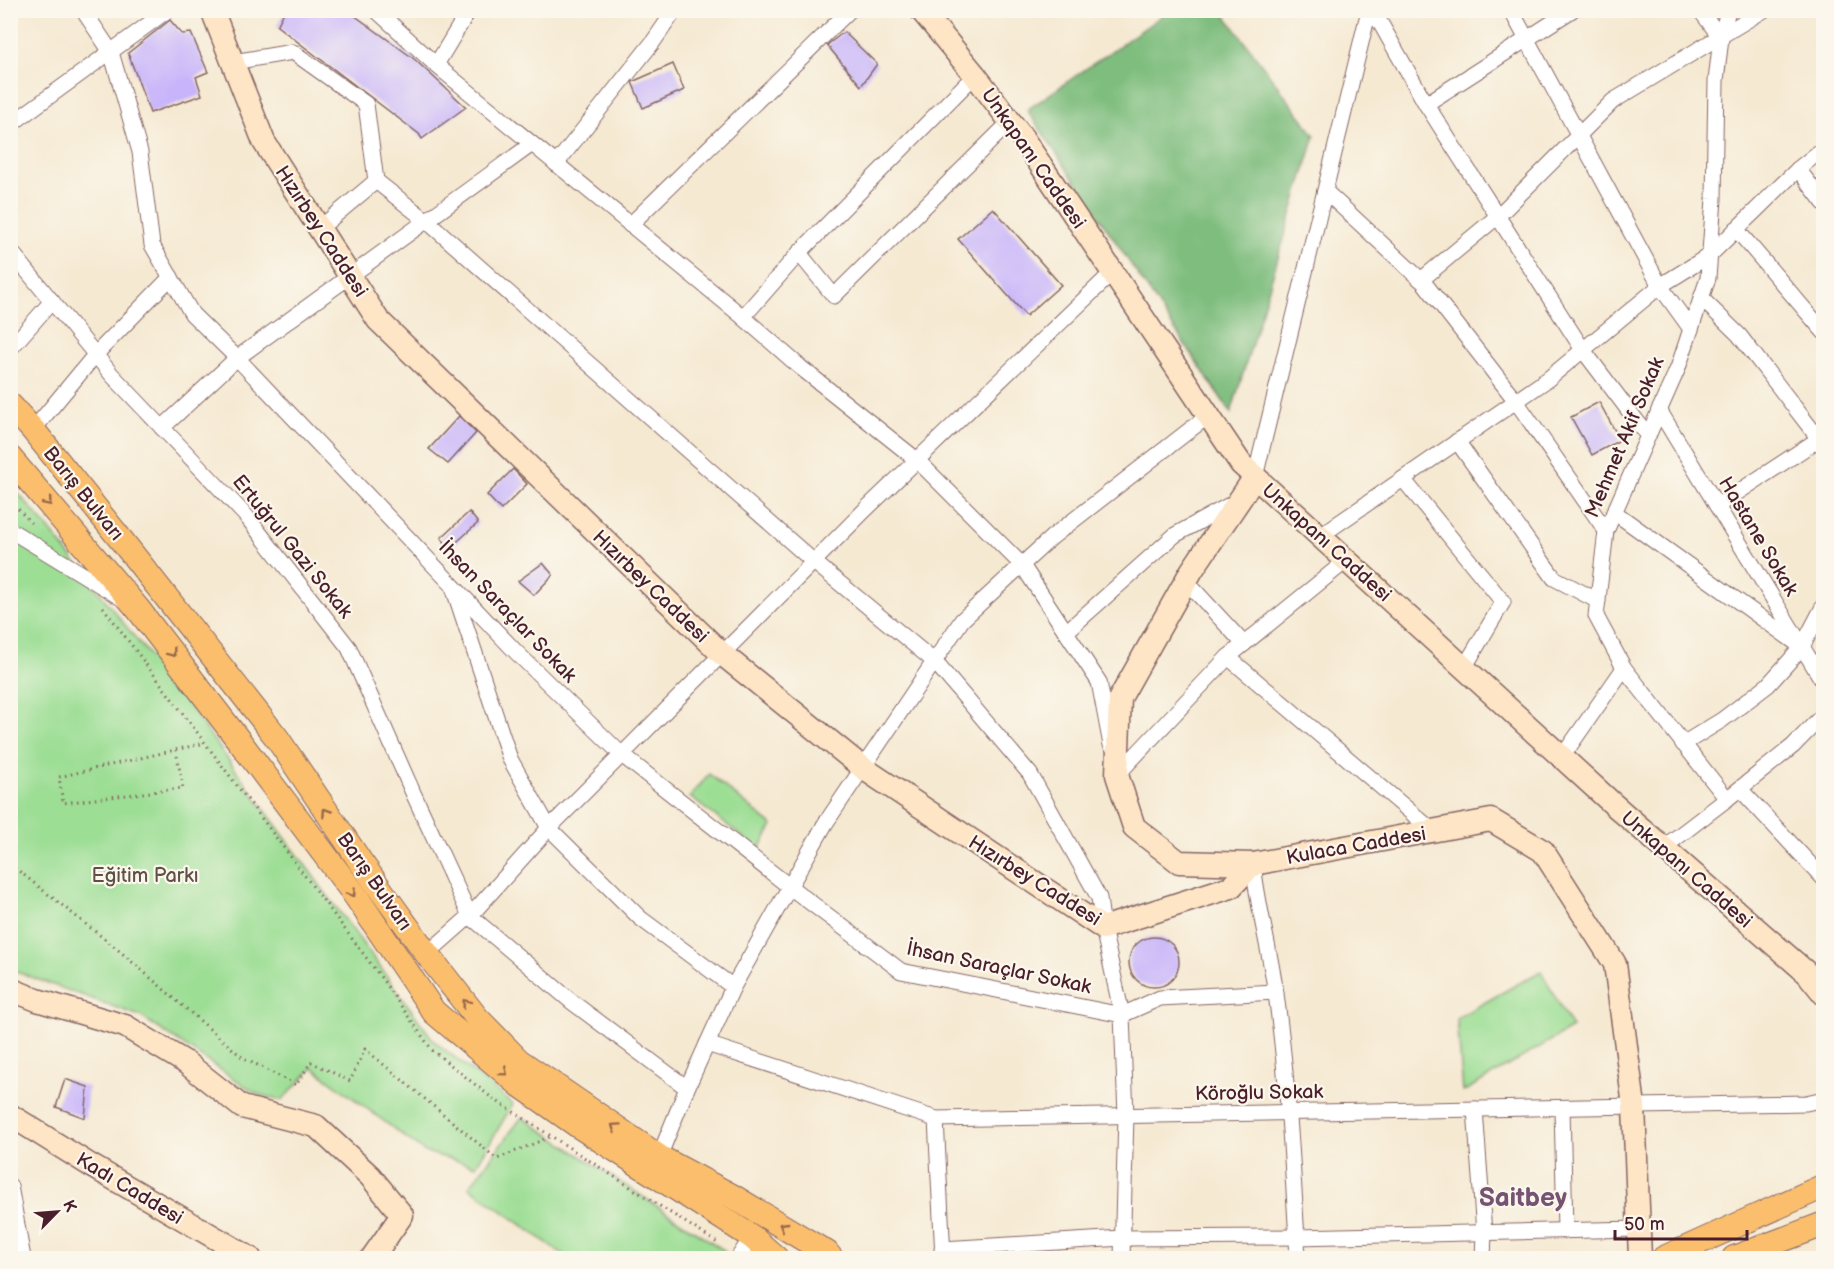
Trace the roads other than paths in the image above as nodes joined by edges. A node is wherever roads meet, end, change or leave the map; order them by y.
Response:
1 (83, 10) edge
2 (168, 10) edge
3 (212, 10) edge
4 (376, 10) edge
5 (469, 10) edge
6 (850, 10) edge
7 (921, 10) edge
8 (1371, 10) edge
9 (1511, 10) edge
10 (1572, 10) edge
11 (1700, 10) edge
12 (1728, 10) edge
13 (1764, 10) edge
14 (666, 14) edge
15 (1721, 38) junction
16 (1527, 40) junction
17 (111, 52) junction
18 (233, 62) junction
19 (436, 65) junction
20 (975, 75) junction
21 (1426, 104) junction
22 (1010, 122) junction
23 (10, 125) edge
24 (1579, 136) junction
25 (531, 144) junction
26 (1824, 148) edge
27 (556, 164) junction
28 (1798, 169) junction
29 (376, 181) junction
30 (1325, 190) junction
31 (1824, 203) edge
32 (1498, 216) junction
33 (427, 221) junction
34 (630, 225) junction
35 (320, 228) junction
36 (1736, 229) junction
37 (10, 250) edge
38 (800, 253) junction
39 (1710, 255) junction
40 (1113, 272) junction
41 (350, 276) junction
42 (171, 277) junction
43 (1422, 279) junction
44 (1660, 286) junction
45 (1701, 298) junction
46 (52, 301) junction
47 (743, 317) junction
48 (1691, 329) junction
49 (1824, 332) edge
50 (10, 349) edge
51 (1583, 350) junction
52 (95, 355) junction
53 (237, 358) junction
54 (1516, 401) junction
55 (10, 405) edge
56 (1659, 410) junction
57 (1209, 415) junction
58 (162, 428) junction
59 (33, 430) junction
60 (1648, 436) junction
61 (1822, 440) edge
62 (1458, 441) junction
63 (10, 458) edge
64 (917, 460) junction
65 (1255, 477) junction
66 (1403, 478) junction
67 (1240, 499) junction
68 (1717, 506) junction
69 (1614, 512) junction
70 (10, 530) edge
71 (1606, 531) junction
72 (1320, 536) junction
73 (1347, 560) junction
74 (814, 562) junction
75 (1022, 565) junction
76 (1186, 581) junction
77 (452, 585) junction
78 (1598, 601) junction
79 (1824, 605) edge
80 (138, 609) junction
81 (1066, 632) junction
82 (1244, 644) junction
83 (1802, 647) junction
84 (722, 654) junction
85 (1228, 657) junction
86 (934, 662) junction
87 (1464, 668) junction
88 (1624, 668) junction
89 (1824, 683) edge
90 (1824, 714) edge
91 (1683, 744) junction
92 (622, 755) junction
93 (1562, 757) junction
94 (863, 768) junction
95 (1117, 775) junction
96 (1740, 789) junction
97 (1726, 799) junction
98 (549, 828) junction
99 (1433, 831) junction
100 (1663, 848) junction
101 (1253, 864) junction
102 (1824, 879) edge
103 (790, 887) junction
104 (470, 916) junction
105 (1102, 928) junction
106 (427, 954) junction
107 (733, 987) junction
108 (10, 989) edge
109 (1276, 992) junction
110 (1824, 994) edge
111 (1122, 1015) junction
112 (707, 1044) junction
113 (687, 1088) junction
114 (1824, 1099) edge
115 (1634, 1106) junction
116 (1562, 1108) junction
117 (1475, 1109) junction
118 (1290, 1113) junction
119 (10, 1115) edge
120 (1126, 1116) junction
121 (936, 1119) junction
122 (659, 1157) junction
123 (10, 1186) edge
124 (1824, 1186) edge
125 (1824, 1224) edge
126 (1638, 1229) junction
127 (1565, 1230) junction
128 (1484, 1233) junction
129 (752, 1237) junction
130 (1297, 1237) junction
131 (1123, 1238) junction
132 (943, 1254) edge
133 (833, 1257) edge
134 (23, 1258) edge
135 (250, 1258) edge
136 (372, 1258) edge
137 (738, 1258) edge
138 (776, 1258) edge
139 (1122, 1258) edge
140 (1298, 1258) edge
141 (1483, 1258) edge
142 (1640, 1258) edge
143 (1664, 1258) edge
144 (1734, 1258) edge

1 - 17 street, İhsan Saraçlar Sokak
2 - 17 street
3 - 18 main road, Hızırbey Caddesi
4 - 19 street
5 - 19 street
6 - 34 street
7 - 20 main road, Unkapanı Caddesi
8 - 21 street
8 - 30 street
9 - 16 street
10 - 16 street
11 - 15 street
12 - 15 street, Mehmet Akif Sokak
13 - 15 street
14 - 27 street
15 - 24 street
15 - 39 street, Mehmet Akif Sokak
16 - 21 street
16 - 24 street
17 - 23 street
17 - 42 street, İhsan Saraçlar Sokak
18 - 29 street
18 - 35 main road, Hızırbey Caddesi
19 - 25 street
20 - 22 main road, Unkapanı Caddesi
20 - 38 street
21 - 32 street
22 - 38 street
22 - 40 main road, Unkapanı Caddesi
24 - 32 street
24 - 44 street
25 - 27 street
25 - 33 street
26 - 28 street
27 - 34 street
28 - 31 street
28 - 36 street
29 - 33 street
29 - 35 street
30 - 43 street
30 - 65 street
32 - 43 street
32 - 51 street
33 - 41 street
33 - 74 street
34 - 47 street
35 - 41 main road, Hızırbey Caddesi
36 - 39 street
36 - 49 street
37 - 46 street, Ertuğrul Gazi Sokak
38 - 47 street
39 - 44 street
39 - 45 street, Mehmet Akif Sokak
40 - 57 main road, Unkapanı Caddesi
40 - 64 street
41 - 53 street
41 - 84 main road, Hızırbey Caddesi
42 - 52 street
42 - 53 street, İhsan Saraçlar Sokak
43 - 54 street
44 - 48 street
44 - 51 street
45 - 48 street, Mehmet Akif Sokak
45 - 61 street
46 - 50 street
46 - 52 street, Ertuğrul Gazi Sokak
47 - 64 street
48 - 56 street, Mehmet Akif Sokak
51 - 54 street
51 - 60 street
52 - 58 street, Ertuğrul Gazi Sokak
52 - 59 street
53 - 58 street
53 - 77 street, İhsan Saraçlar Sokak
54 - 62 street
54 - 71 street
55 - 59 main road, Barış Bulvarı
56 - 60 street, Mehmet Akif Sokak
56 - 68 street, Hastane Sokak
57 - 65 main road, Unkapanı Caddesi
57 - 75 street
58 - 104 street, Ertuğrul Gazi Sokak
106 -> 59 main road, Barış Bulvarı
60 - 69 street, Mehmet Akif Sokak
61 - 68 street
62 - 66 street
62 - 78 street
63 -> 80 main road, Barış Bulvarı
64 - 74 street
64 - 75 street
65 - 67 main road, Kulaca Caddesi
65 - 72 main road, Unkapanı Caddesi
66 - 72 street
66 - 87 street
67 - 76 main road, Kulaca Caddesi
67 - 81 street
68 - 83 street, Hastane Sokak
69 - 71 street, Mehmet Akif Sokak
69 - 83 street
70 - 80 street
71 - 78 street, Mehmet Akif Sokak
72 - 73 main road, Unkapanı Caddesi
73 - 82 street
73 - 87 main road, Unkapanı Caddesi
74 - 84 street
74 - 86 street
75 - 81 street
75 - 86 street
76 - 82 street
76 - 95 main road, Kulaca Caddesi
77 - 92 street, İhsan Saraçlar Sokak
77 - 98 street
78 - 88 street, Mehmet Akif Sokak
79 - 83 street
80 -> 129 main road, Barış Bulvarı
81 - 95 street
82 - 85 street
83 - 89 street, Hastane Sokak
83 - 91 street
84 - 92 street
84 - 94 main road, Hızırbey Caddesi
85 - 95 street
85 - 99 street
86 - 94 street
86 - 105 street
87 - 93 main road, Unkapanı Caddesi
88 - 91 street, Mehmet Akif Sokak
88 - 93 street
90 - 96 street
91 - 97 street, Mehmet Akif Sokak
92 - 98 street
92 - 103 street, İhsan Saraçlar Sokak
93 - 100 main road, Unkapanı Caddesi
94 - 103 street
94 - 105 main road, Hızırbey Caddesi
95 - 101 main road, Kulaca Caddesi
96 - 97 street
96 - 102 street
97 - 100 street
98 - 104 street
98 - 107 street
99 - 101 main road, Kulaca Caddesi
99 - 115 main road, Kulaca Caddesi
100 - 110 main road, Unkapanı Caddesi
101 - 105 main road, Hızırbey Caddesi
101 - 109 street
103 - 107 street
103 - 111 street, İhsan Saraçlar Sokak
104 - 106 street
104 - 113 street
105 - 111 street
122 -> 106 main road, Barış Bulvarı
107 - 112 street
108 - 136 main road
109 - 111 street
109 - 118 street
111 - 120 street
112 - 113 street
112 - 121 street, Köroğlu Sokak
113 - 122 street
114 - 115 street, Köroğlu Sokak
115 - 116 street, Köroğlu Sokak
115 - 126 main road, Kulaca Caddesi
116 - 117 street, Köroğlu Sokak
116 - 127 street
117 - 118 street, Köroğlu Sokak
117 - 128 street
118 - 120 street, Köroğlu Sokak
118 - 130 street
119 - 135 main road, Kadı Caddesi
120 - 121 street, Köroğlu Sokak
120 - 131 street
121 - 132 street
133 -> 122 main road, Barış Bulvarı
123 - 134 street
124 - 143 main road
125 - 144 main road
126 - 127 street
126 - 142 main road, Kulaca Caddesi
127 - 128 street
128 - 130 street
128 - 141 street
129 - 137 street
129 - 138 main road, Barış Bulvarı
130 - 131 street
130 - 140 street
131 - 132 street
131 - 139 street

